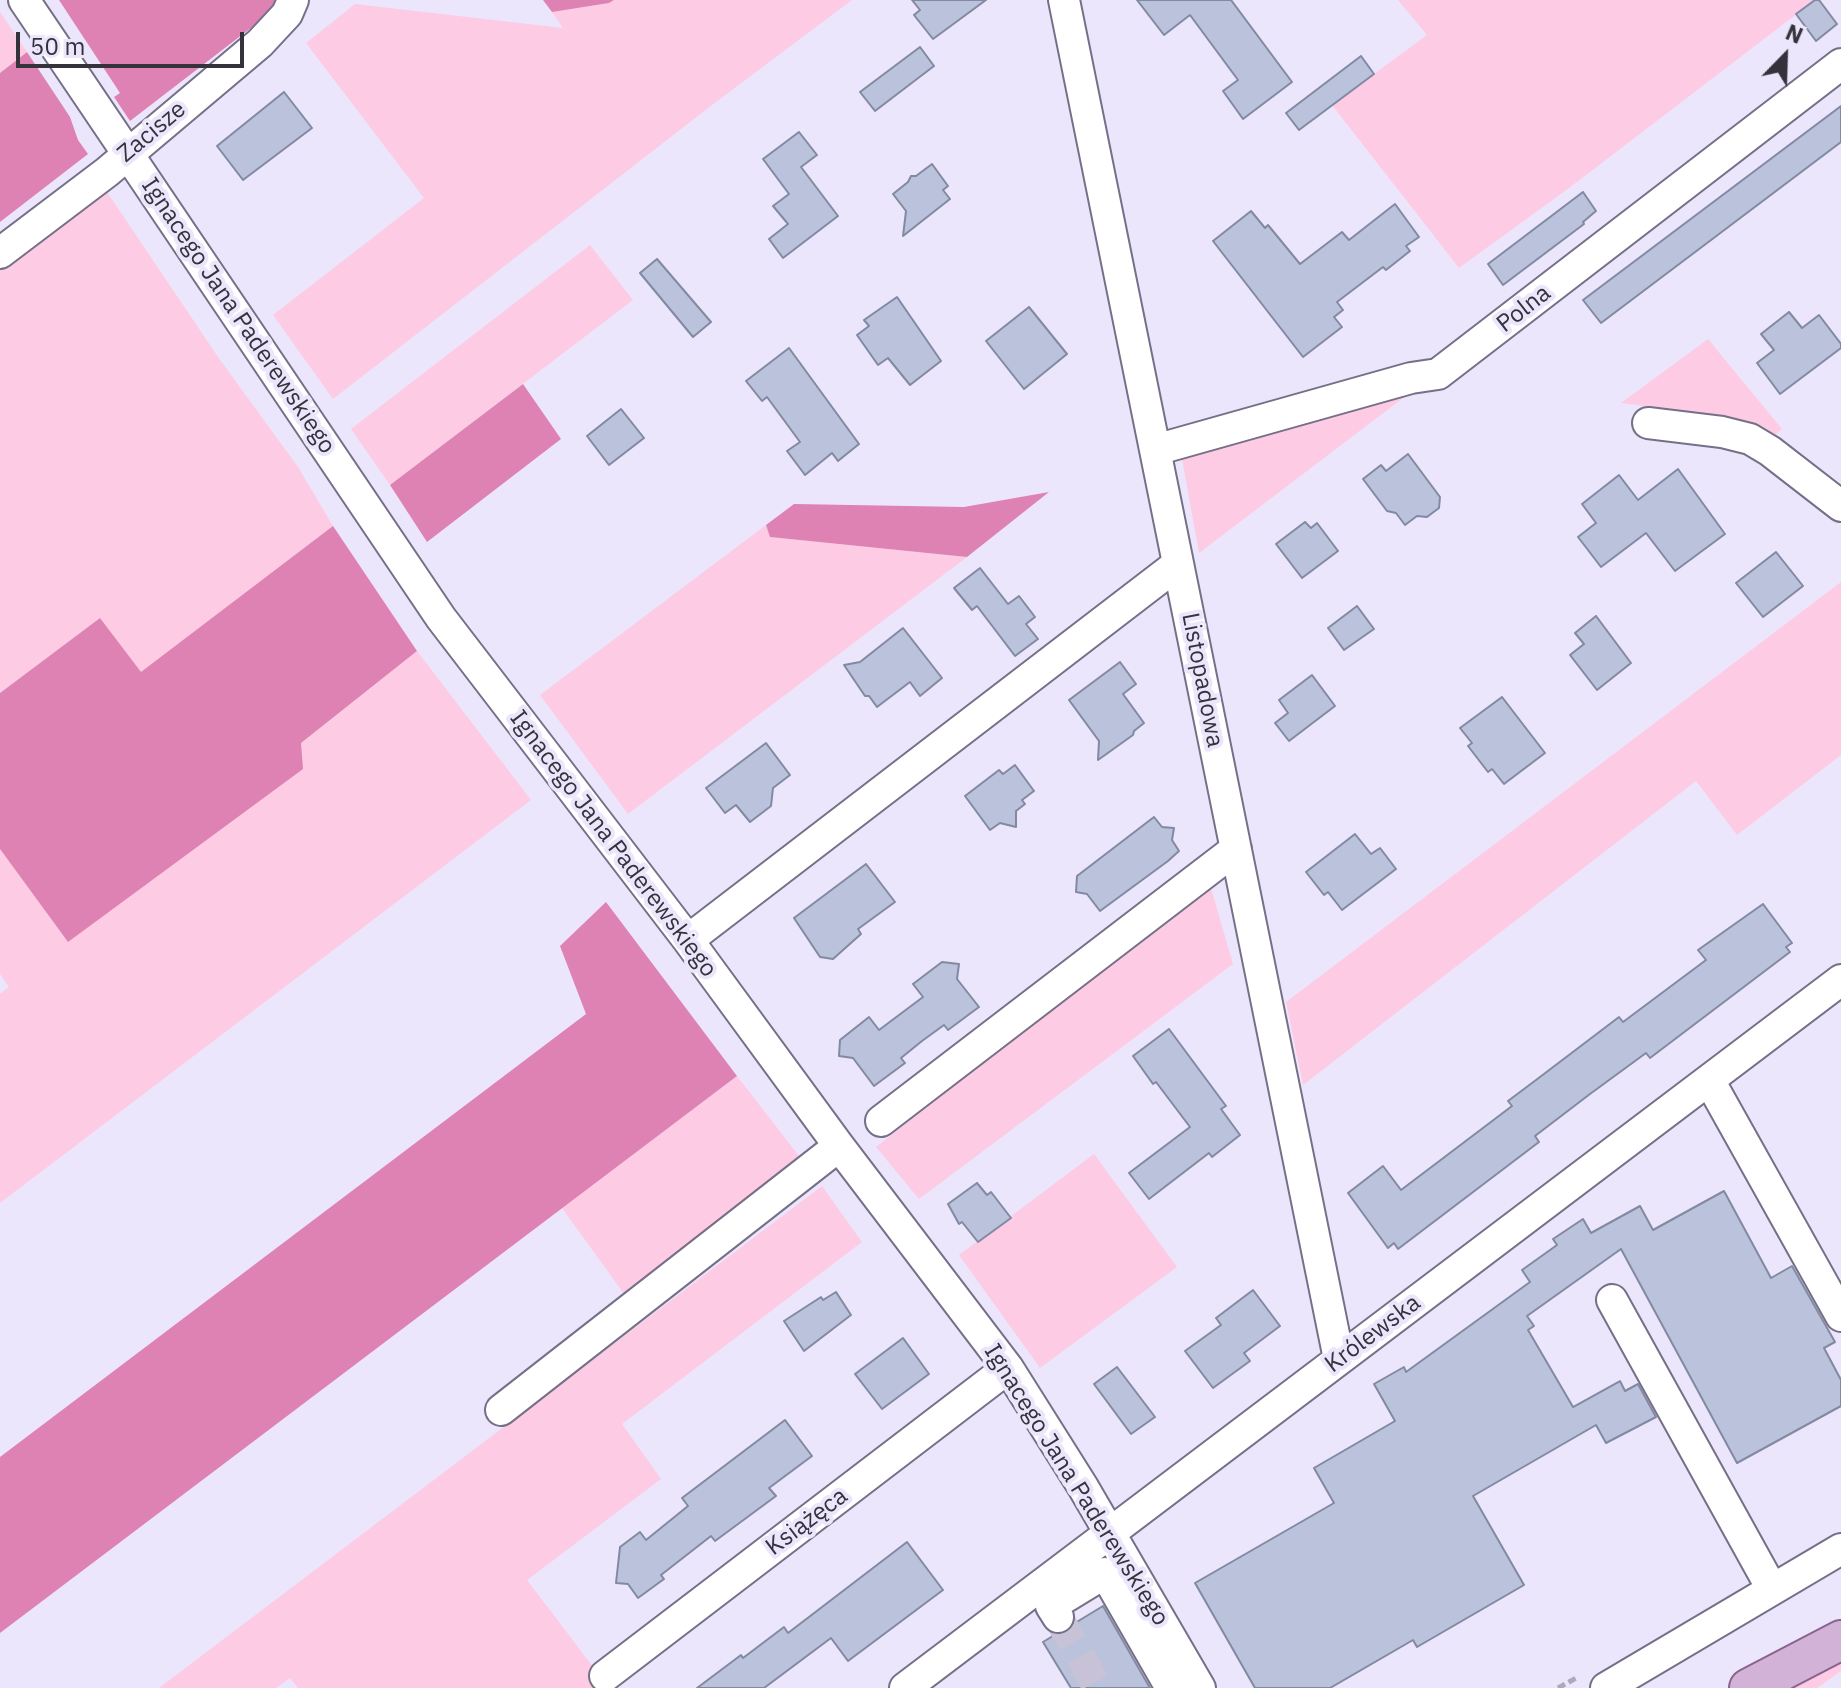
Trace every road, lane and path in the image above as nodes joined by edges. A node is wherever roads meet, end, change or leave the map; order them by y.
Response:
1 (24, 0) edge
2 (293, 0) edge
3 (1064, 0) edge
4 (1841, 64) edge
5 (127, 152) junction
6 (0, 253) edge
7 (1648, 423) dead end
8 (1155, 450) junction
9 (1841, 506) edge
10 (1178, 564) junction
11 (1236, 849) junction
12 (688, 940) junction
13 (1841, 980) edge
14 (1709, 1080) junction
15 (881, 1121) dead end
16 (839, 1146) junction
17 (1612, 1300) dead end
18 (1841, 1316) edge
19 (1339, 1359) junction
20 (1008, 1368) junction
21 (501, 1410) dead end
22 (1110, 1533) junction
23 (1841, 1549) edge
24 (1772, 1589) junction
25 (1058, 1617) dead end
26 (1841, 1640) edge
27 (605, 1676) dead end
28 (905, 1688) edge
29 (1171, 1688) edge
30 (1200, 1688) edge
31 (1606, 1688) edge
32 (1749, 1688) edge

1 - 5 street, Ignacego Jana Paderewskiego
2 - 5 street, Zacisze
3 - 8 street, Listopadowa
4 - 8 street, Polna
5 - 6 street, Zacisze
5 - 12 street, Ignacego Jana Paderewskiego
7 - 9 street
8 - 10 street, Listopadowa
10 - 11 street, Listopadowa
10 - 12 street
11 - 15 street
11 - 19 street, Listopadowa
12 - 16 street, Ignacego Jana Paderewskiego
13 - 14 street, Królewska
14 - 18 street
14 - 19 street, Królewska
16 - 20 street, Ignacego Jana Paderewskiego
16 - 21 street
17 - 24 street
19 - 22 street, Królewska
20 - 22 street, Ignacego Jana Paderewskiego
20 - 27 street, Książęca
22 - 28 street, Królewska
22 - 30 street, Ignacego Jana Paderewskiego
23 - 24 street
24 - 31 street
25 - 29 street
26 - 32 main road

